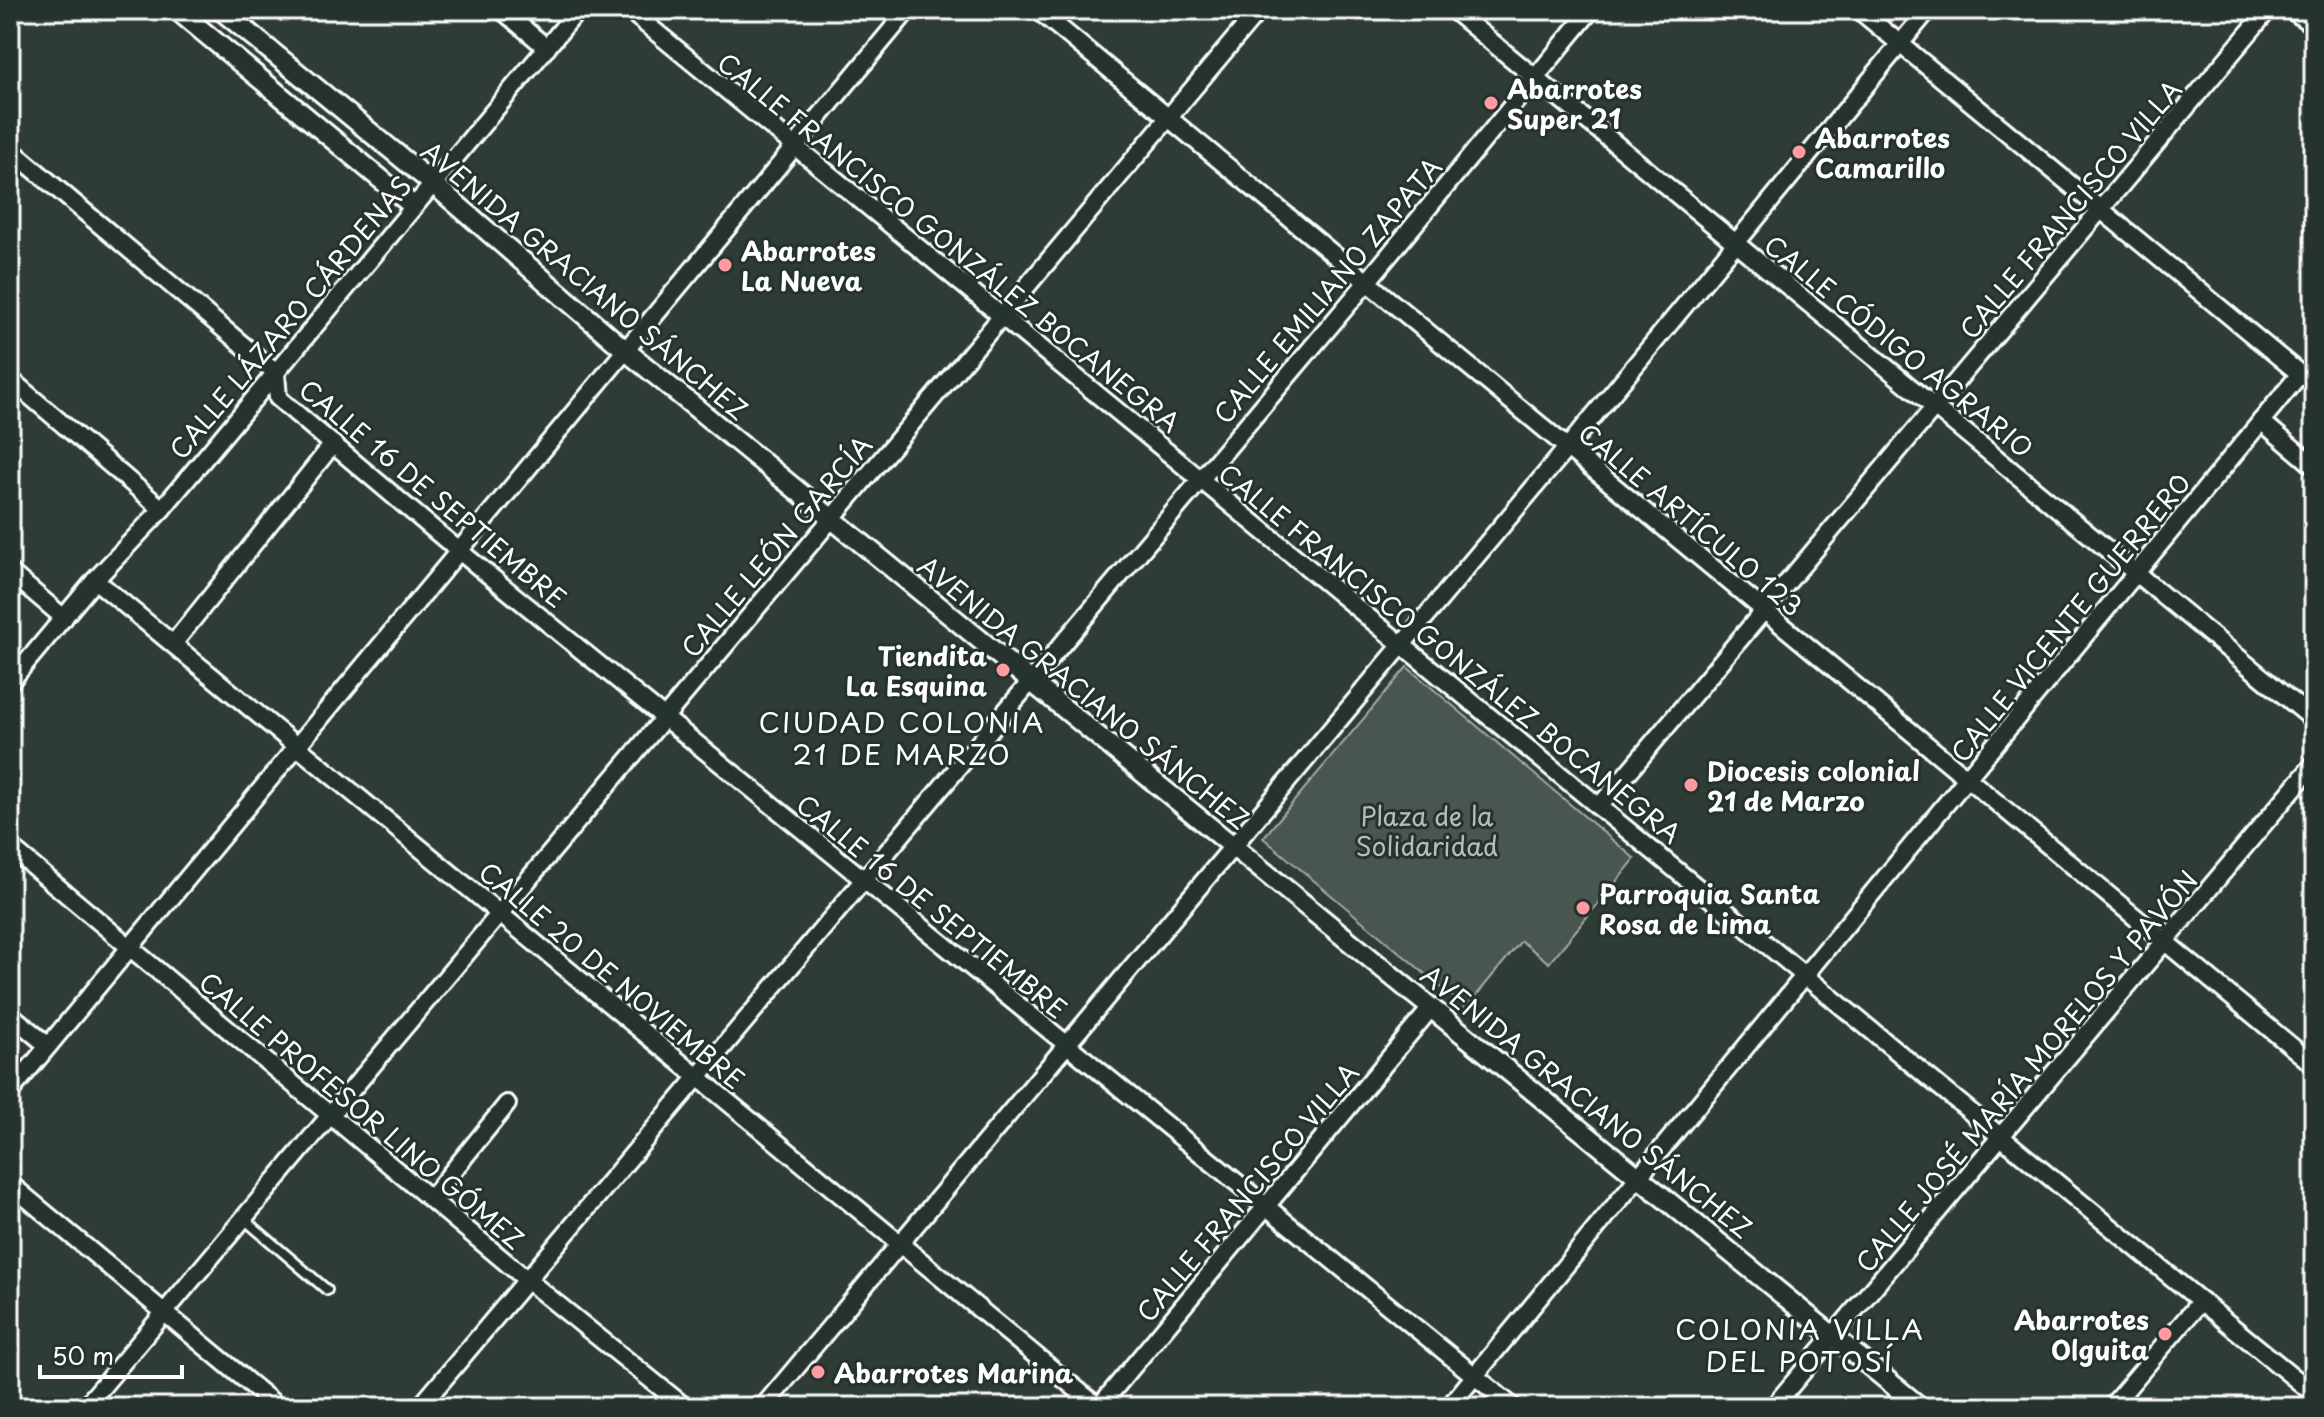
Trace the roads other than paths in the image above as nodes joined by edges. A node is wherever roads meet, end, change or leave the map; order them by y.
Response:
1 (177, 10) edge
2 (221, 10) edge
3 (502, 10) edge
4 (578, 10) edge
5 (629, 10) edge
6 (908, 10) edge
7 (1038, 10) edge
8 (1259, 10) edge
9 (1453, 10) edge
10 (1591, 10) edge
11 (1859, 10) edge
12 (1928, 10) edge
13 (2268, 10) edge
14 (2292, 10) edge
15 (2314, 26) edge
16 (1900, 44) junction
17 (547, 48) junction
18 (1535, 77) junction
19 (1168, 118) junction
20 (795, 146) junction
21 (10, 149) edge
22 (432, 183) junction
23 (412, 205) junction
24 (2101, 210) junction
25 (1735, 242) junction
26 (1367, 282) junction
27 (1001, 316) junction
28 (625, 350) junction
29 (276, 373) junction
30 (10, 379) edge
31 (1935, 407) junction
32 (2261, 421) junction
33 (333, 444) junction
34 (1567, 448) junction
35 (2314, 466) edge
36 (1200, 479) junction
37 (162, 509) junction
38 (830, 518) junction
39 (458, 550) junction
40 (10, 572) edge
41 (2137, 572) junction
42 (95, 580) junction
43 (1766, 612) junction
44 (64, 618) junction
45 (173, 644) junction
46 (1401, 644) junction
47 (10, 682) edge
48 (1031, 682) junction
49 (663, 716) junction
50 (2314, 720) edge
51 (296, 746) junction
52 (2314, 764) edge
53 (1968, 780) junction
54 (1599, 807) junction
55 (1233, 846) junction
56 (10, 847) edge
57 (864, 881) junction
58 (498, 912) junction
59 (2166, 943) junction
60 (129, 947) junction
61 (1805, 975) junction
62 (1431, 1008) junction
63 (10, 1014) edge
64 (48, 1046) junction
65 (1066, 1047) junction
66 (2314, 1065) edge
67 (699, 1079) junction
68 (10, 1092) edge
69 (507, 1104) dead end
70 (329, 1112) junction
71 (2001, 1137) junction
72 (1637, 1176) junction
73 (10, 1184) edge
74 (431, 1198) junction
75 (1266, 1206) junction
76 (243, 1217) junction
77 (902, 1245) junction
78 (526, 1279) junction
79 (327, 1290) dead end
80 (2201, 1301) junction
81 (165, 1312) junction
82 (1833, 1336) junction
83 (1475, 1376) junction
84 (2314, 1394) edge
85 (85, 1407) edge
86 (278, 1407) edge
87 (420, 1407) edge
88 (685, 1407) edge
89 (763, 1407) edge
90 (1099, 1407) edge
91 (1449, 1407) edge
92 (1513, 1407) edge
93 (1773, 1407) edge
94 (1920, 1407) edge
95 (2111, 1407) edge

1 - 23 street, AVENIDA GRACIANO SÁNCHEZ
2 - 22 street, AVENIDA GRACIANO SÁNCHEZ
3 - 17 street
4 - 17 street, CALLE LÁZARO CÁRDENAS
5 - 20 street, CALLE FRANCISCO GONZÁLEZ BOCANEGRA
6 - 20 street
7 - 19 street, CALLE ARTÍCULO 123
8 - 19 street, CALLE LEÓN GARCÍA
9 - 18 street, CALLE CÓDIGO AGRARIO
10 - 18 street, CALLE EMILIANO ZAPATA
11 - 16 street
12 - 16 street
13 - 24 street, CALLE FRANCISCO VILLA
14 - 15 street
16 - 24 street
16 - 25 street
17 - 22 street, CALLE LÁZARO CÁRDENAS
18 - 25 street, CALLE CÓDIGO AGRARIO
18 - 26 street, CALLE EMILIANO ZAPATA
19 - 26 street, CALLE ARTÍCULO 123
19 - 27 street, CALLE LEÓN GARCÍA
20 - 27 street, CALLE FRANCISCO GONZÁLEZ BOCANEGRA
20 - 28 street
21 - 29 street, CALLE 16 DE SEPTIEMBRE
22 - 23 street, CALLE LÁZARO CÁRDENAS
22 - 28 street, AVENIDA GRACIANO SÁNCHEZ
23 - 29 street, CALLE LÁZARO CÁRDENAS
24 - 31 street, CALLE FRANCISCO VILLA
24 - 32 street, CALLE VICENTE GUERRERO
25 - 31 street, CALLE CÓDIGO AGRARIO
25 - 34 street
26 - 34 street, CALLE ARTÍCULO 123
26 - 36 street, CALLE EMILIANO ZAPATA
27 - 36 street, CALLE FRANCISCO GONZÁLEZ BOCANEGRA
27 - 38 street, CALLE LEÓN GARCÍA
28 - 38 street, AVENIDA GRACIANO SÁNCHEZ
28 - 39 street
29 - 33 street, CALLE 16 DE SEPTIEMBRE
29 - 37 street, CALLE LÁZARO CÁRDENAS
30 - 37 street
31 - 41 street, CALLE CÓDIGO AGRARIO
31 - 43 street, CALLE FRANCISCO VILLA
32 - 35 street
32 - 41 street, CALLE VICENTE GUERRERO
33 - 39 street, CALLE 16 DE SEPTIEMBRE
33 - 45 street
34 - 43 street, CALLE ARTÍCULO 123
34 - 46 street
36 - 46 street, CALLE FRANCISCO GONZÁLEZ BOCANEGRA
36 - 48 street, CALLE EMILIANO ZAPATA
37 - 42 street, CALLE LÁZARO CÁRDENAS
38 - 48 street, AVENIDA GRACIANO SÁNCHEZ
38 - 49 street, CALLE LEÓN GARCÍA
39 - 49 street, CALLE 16 DE SEPTIEMBRE
39 - 51 street
40 - 44 street
41 - 50 street, CALLE CÓDIGO AGRARIO
41 - 53 street, CALLE VICENTE GUERRERO
42 - 44 street, CALLE LÁZARO CÁRDENAS
42 - 45 street, CALLE 20 DE NOVIEMBRE
43 - 53 street, CALLE ARTÍCULO 123
43 - 54 street, CALLE FRANCISCO VILLA
44 - 47 street, CALLE LÁZARO CÁRDENAS
45 - 51 street, CALLE 20 DE NOVIEMBRE
46 - 54 street, CALLE FRANCISCO GONZÁLEZ BOCANEGRA
46 - 55 street
48 - 55 street, AVENIDA GRACIANO SÁNCHEZ
48 - 57 street, CALLE EMILIANO ZAPATA
49 - 57 street, CALLE 16 DE SEPTIEMBRE
49 - 58 street, CALLE LEÓN GARCÍA
51 - 58 street, CALLE 20 DE NOVIEMBRE
51 - 60 street
52 - 59 street, CALLE JOSÉ MARÍA MORELOS Y PAVÓN
53 - 59 street, CALLE ARTÍCULO 123
53 - 61 street, CALLE VICENTE GUERRERO
54 - 61 street, CALLE FRANCISCO GONZÁLEZ BOCANEGRA
55 - 62 street, AVENIDA GRACIANO SÁNCHEZ
55 - 65 street
56 - 60 street, CALLE PROFESOR LINO GÓMEZ
57 - 65 street, CALLE 16 DE SEPTIEMBRE
57 - 67 street, CALLE EMILIANO ZAPATA
58 - 67 street, CALLE 20 DE NOVIEMBRE
58 - 70 street, CALLE LEÓN GARCÍA
59 - 66 street, CALLE ARTÍCULO 123
59 - 71 street, CALLE JOSÉ MARÍA MORELOS Y PAVÓN
60 - 64 street
60 - 70 street, CALLE PROFESOR LINO GÓMEZ
61 - 71 street, CALLE FRANCISCO GONZÁLEZ BOCANEGRA
61 - 72 street, CALLE VICENTE GUERRERO
62 - 72 street, AVENIDA GRACIANO SÁNCHEZ
62 - 75 street, CALLE FRANCISCO VILLA
63 - 64 street
64 - 68 street
65 - 75 street, CALLE 16 DE SEPTIEMBRE
65 - 77 street
67 - 77 street, CALLE 20 DE NOVIEMBRE
67 - 78 street, CALLE EMILIANO ZAPATA
69 - 74 street
70 - 74 street, CALLE PROFESOR LINO GÓMEZ
70 - 76 street, CALLE LEÓN GARCÍA
71 - 80 street, CALLE FRANCISCO GONZÁLEZ BOCANEGRA
71 - 82 street, CALLE JOSÉ MARÍA MORELOS Y PAVÓN
72 - 82 street, AVENIDA GRACIANO SÁNCHEZ
72 - 83 street, CALLE VICENTE GUERRERO
73 - 81 street
74 - 78 street, CALLE PROFESOR LINO GÓMEZ
75 - 83 street, CALLE 16 DE SEPTIEMBRE
75 - 90 street, CALLE FRANCISCO VILLA
76 - 79 lane
76 - 81 street, CALLE LEÓN GARCÍA
77 - 89 street
77 - 90 street, CALLE 20 DE NOVIEMBRE
78 - 87 street, CALLE EMILIANO ZAPATA
78 - 88 street, CALLE PROFESOR LINO GÓMEZ
80 - 84 street, CALLE FRANCISCO GONZÁLEZ BOCANEGRA
80 - 95 street
81 - 85 street, CALLE LEÓN GARCÍA
81 - 86 street
82 - 93 street, CALLE JOSÉ MARÍA MORELOS Y PAVÓN
82 - 94 street, AVENIDA GRACIANO SÁNCHEZ
83 - 91 street, CALLE VICENTE GUERRERO
83 - 92 street, CALLE 16 DE SEPTIEMBRE

